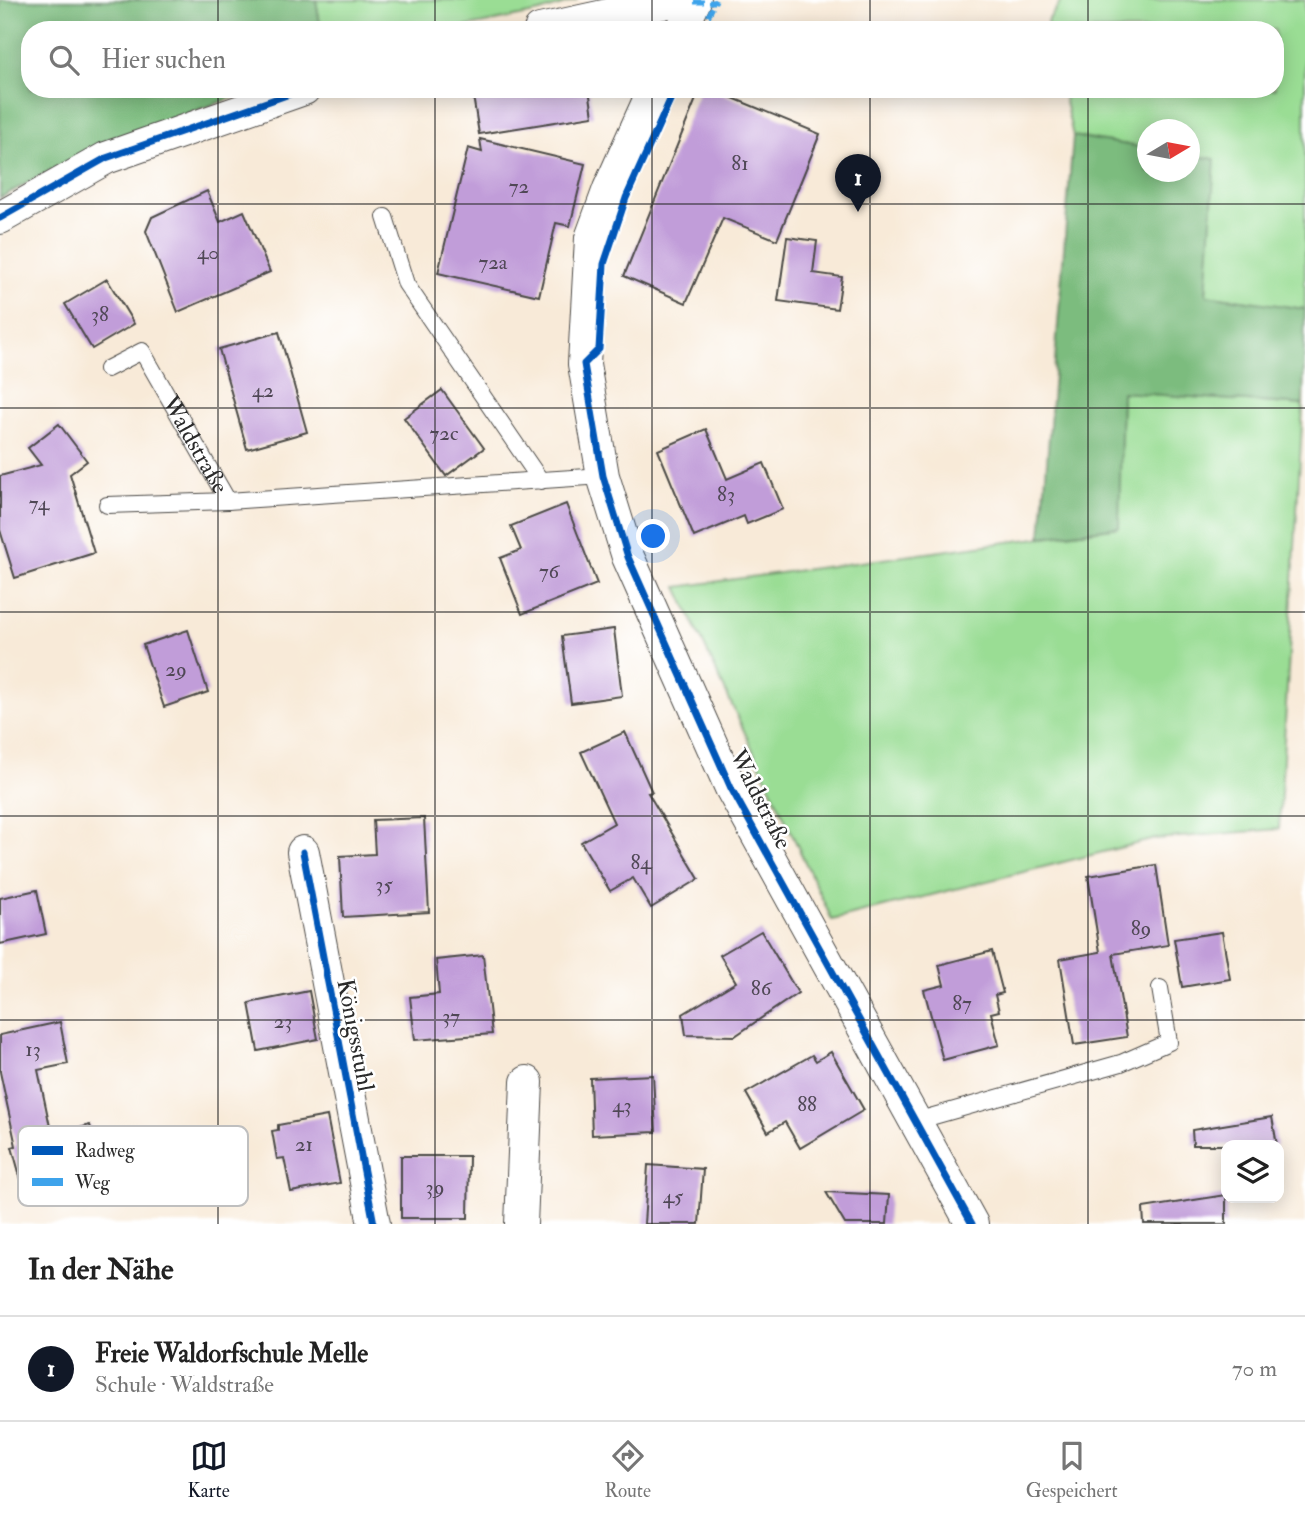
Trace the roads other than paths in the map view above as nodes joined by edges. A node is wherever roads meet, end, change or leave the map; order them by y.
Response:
1 (690, 11) edge
2 (581, 21) edge
3 (278, 98) edge
4 (650, 98) edge
5 (385, 217) dead end
6 (0, 218) edge
7 (107, 369) dead end
8 (603, 476) junction
9 (541, 481) junction
10 (228, 501) junction
11 (107, 505) dead end
12 (303, 852) dead end
13 (1160, 989) dead end
14 (527, 1082) dead end
15 (916, 1121) junction
16 (374, 1224) edge
17 (521, 1224) edge
18 (972, 1224) edge

1 - 2 street
3 - 6 street
4 - 8 street, Waldstraße
5 - 9 lane
7 - 10 lane, Waldstraße
8 - 9 lane, Waldstraße
8 - 15 street, Waldstraße
9 - 10 lane, Waldstraße
10 - 11 lane
12 - 16 street, Königsstuhl
13 - 15 lane
14 - 17 street
15 - 18 street, Waldstraße

